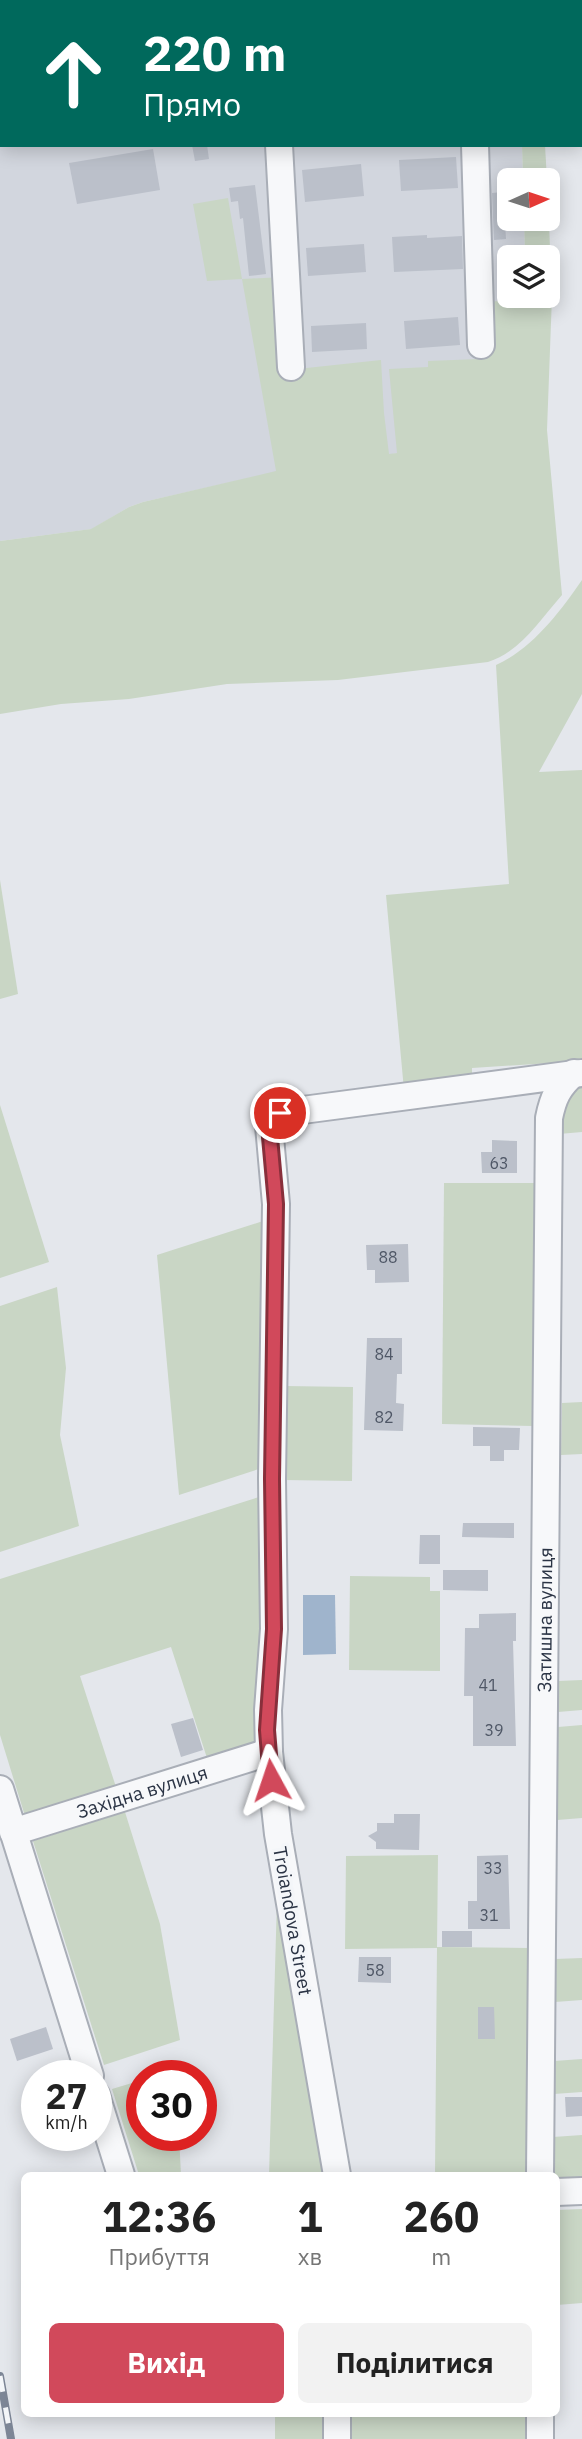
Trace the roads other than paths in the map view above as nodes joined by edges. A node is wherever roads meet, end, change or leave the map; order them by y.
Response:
1 (279, 147) edge
2 (475, 147) edge
3 (481, 345) dead end
4 (291, 367) dead end
5 (578, 1073) edge
6 (269, 1752) junction
7 (0, 1790) edge
8 (13, 1832) junction
9 (85, 2060) edge
10 (112, 2146) edge
11 (120, 2172) edge
12 (336, 2172) edge
13 (540, 2172) edge
14 (582, 2191) edge
15 (560, 2192) edge
16 (337, 2417) edge
17 (540, 2417) edge
18 (337, 2439) edge
19 (540, 2439) edge

1 - 4 street
2 - 3 street
5 - 6 street, Troiandova Street
5 - 13 street, Затишна вулиця
6 - 8 street, Західна вулиця
6 - 12 street, Troiandova Street
7 - 8 street
8 - 9 street
10 - 11 street
14 - 15 street
16 - 18 street
17 - 19 street

